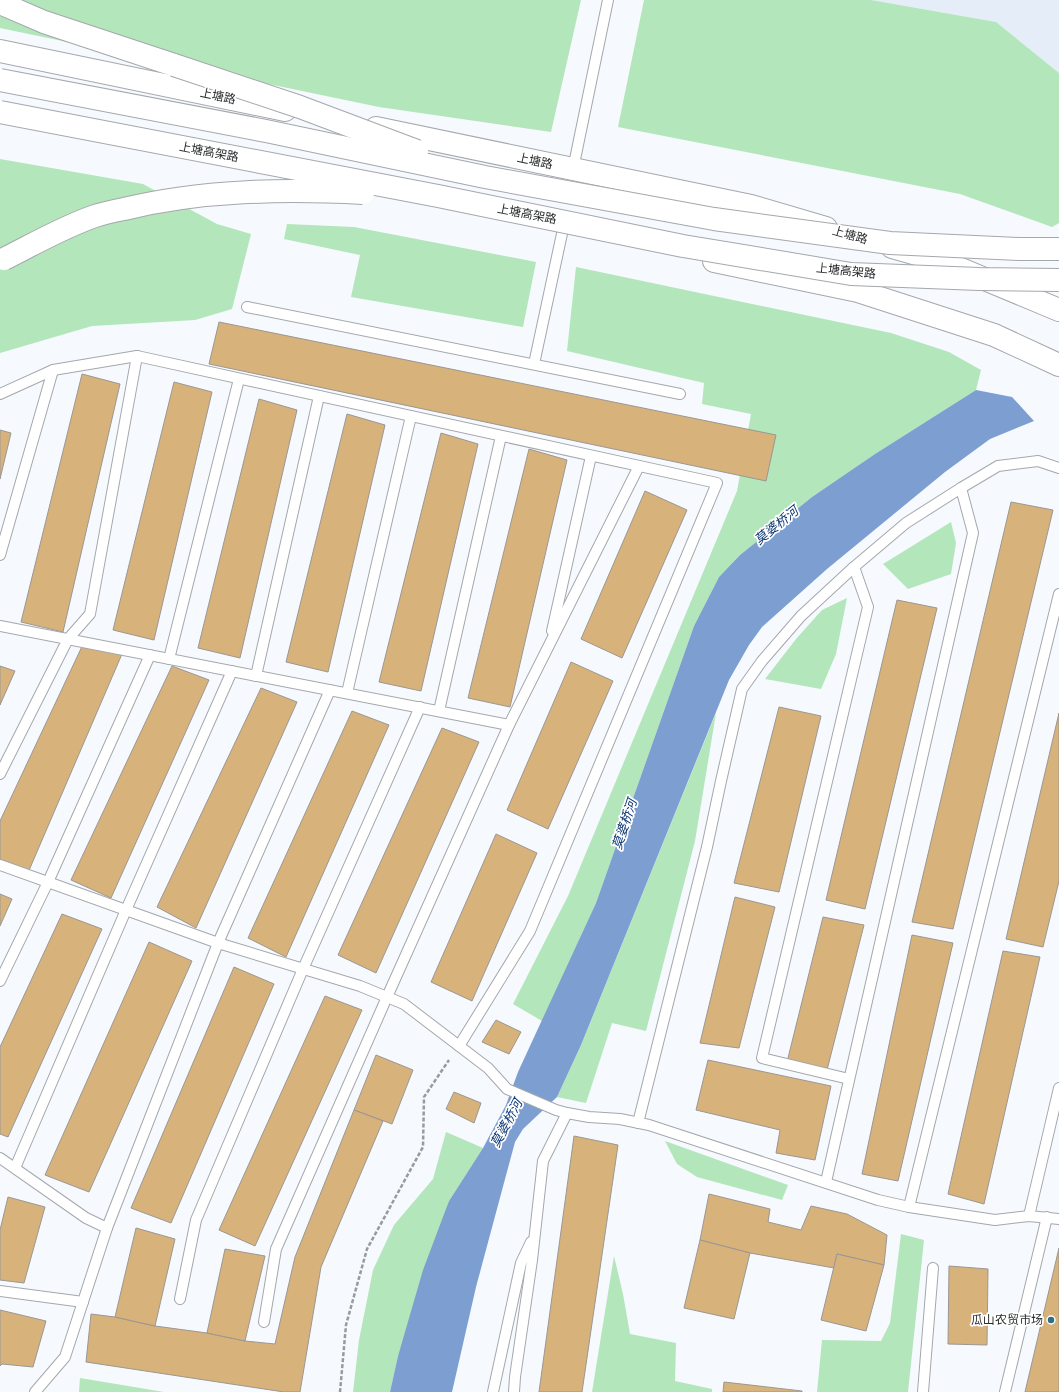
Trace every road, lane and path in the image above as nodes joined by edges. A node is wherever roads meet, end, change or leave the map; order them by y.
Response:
1 (608, 0) edge
2 (0, 3) edge
3 (0, 12) edge
4 (44, 22) junction
5 (0, 51) edge
6 (0, 80) edge
7 (0, 113) edge
8 (573, 169) junction
9 (485, 177) junction
10 (438, 196) junction
11 (563, 229) junction
12 (1059, 248) edge
13 (0, 262) edge
14 (1059, 280) edge
15 (247, 306) dead end
16 (1059, 310) edge
17 (137, 356) junction
18 (534, 364) junction
19 (1059, 365) edge
20 (53, 370) junction
21 (239, 379) junction
22 (0, 394) edge
23 (680, 394) dead end
24 (319, 396) junction
25 (411, 416) junction
26 (501, 436) junction
27 (591, 456) junction
28 (639, 466) junction
29 (1059, 468) edge
30 (960, 488) junction
31 (0, 555) edge
32 (854, 567) junction
33 (1059, 594) edge
34 (0, 626) edge
35 (68, 639) junction
36 (548, 647) junction
37 (150, 655) junction
38 (169, 659) junction
39 (232, 671) junction
40 (256, 676) junction
41 (330, 690) junction
42 (347, 693) junction
43 (420, 707) junction
44 (439, 711) junction
45 (509, 725) junction
46 (0, 774) edge
47 (0, 865) edge
48 (48, 882) junction
49 (126, 910) junction
50 (218, 943) junction
51 (303, 969) junction
52 (0, 981) edge
53 (387, 997) junction
54 (459, 1046) junction
55 (849, 1079) junction
56 (1059, 1088) edge
57 (567, 1113) junction
58 (638, 1123) junction
59 (0, 1158) edge
60 (15, 1168) junction
61 (826, 1182) junction
62 (910, 1207) junction
63 (1029, 1216) junction
64 (1047, 1218) junction
65 (1059, 1219) edge
66 (107, 1228) junction
67 (534, 1237) junction
68 (932, 1268) dead end
69 (0, 1291) edge
70 (180, 1299) dead end
71 (83, 1302) junction
72 (264, 1322) dead end
73 (35, 1392) edge
74 (340, 1392) edge
75 (493, 1392) edge
76 (514, 1392) edge
77 (923, 1392) edge
78 (1005, 1392) edge

1 - 8 lane
2 - 4 main road
3 - 4 main road
4 - 9 main road, bridge
5 - 8 main road, 上塘路
6 - 9 main road, bridge
7 - 10 main road, 上塘高架路, bridge
7 - 11 main road
8 - 16 main road, 上塘路
9 - 12 main road, bridge
10 - 13 main road, bridge
10 - 14 main road, 上塘高架路, bridge
11 - 18 lane
11 - 19 main road
15 - 18 lane
17 - 20 lane
17 - 21 lane
17 - 35 lane
18 - 23 lane
20 - 22 lane
20 - 31 lane
21 - 24 lane
21 - 38 lane
24 - 25 lane
24 - 40 lane
25 - 26 lane
25 - 42 lane
26 - 27 lane
26 - 44 lane
27 - 28 lane
27 - 36 lane
28 - 36 lane
28 - 54 lane
29 - 30 lane
30 - 32 lane
30 - 55 lane
32 - 55 lane
32 - 58 lane
33 - 62 lane
34 - 35 lane
35 - 37 lane
35 - 46 lane
36 - 45 lane
37 - 38 lane
37 - 48 lane
38 - 39 lane
39 - 40 lane
39 - 49 lane
40 - 41 lane
41 - 42 lane
41 - 50 lane
42 - 43 lane
43 - 44 lane
43 - 51 lane
44 - 45 lane
45 - 53 lane
47 - 48 lane
48 - 49 lane
48 - 52 lane
49 - 50 lane
49 - 60 lane
50 - 51 lane
50 - 66 lane
51 - 53 lane
51 - 70 lane
53 - 54 lane
53 - 72 lane
54 - 57 lane
54 - 74 path
55 - 61 lane
56 - 63 lane
57 - 58 lane
57 - 67 lane
58 - 61 lane
59 - 60 lane
60 - 66 lane
61 - 62 lane
62 - 63 lane
63 - 64 lane
64 - 65 lane
64 - 78 lane
66 - 71 lane
67 - 75 lane
67 - 76 lane
68 - 77 lane
69 - 71 lane
71 - 73 lane

